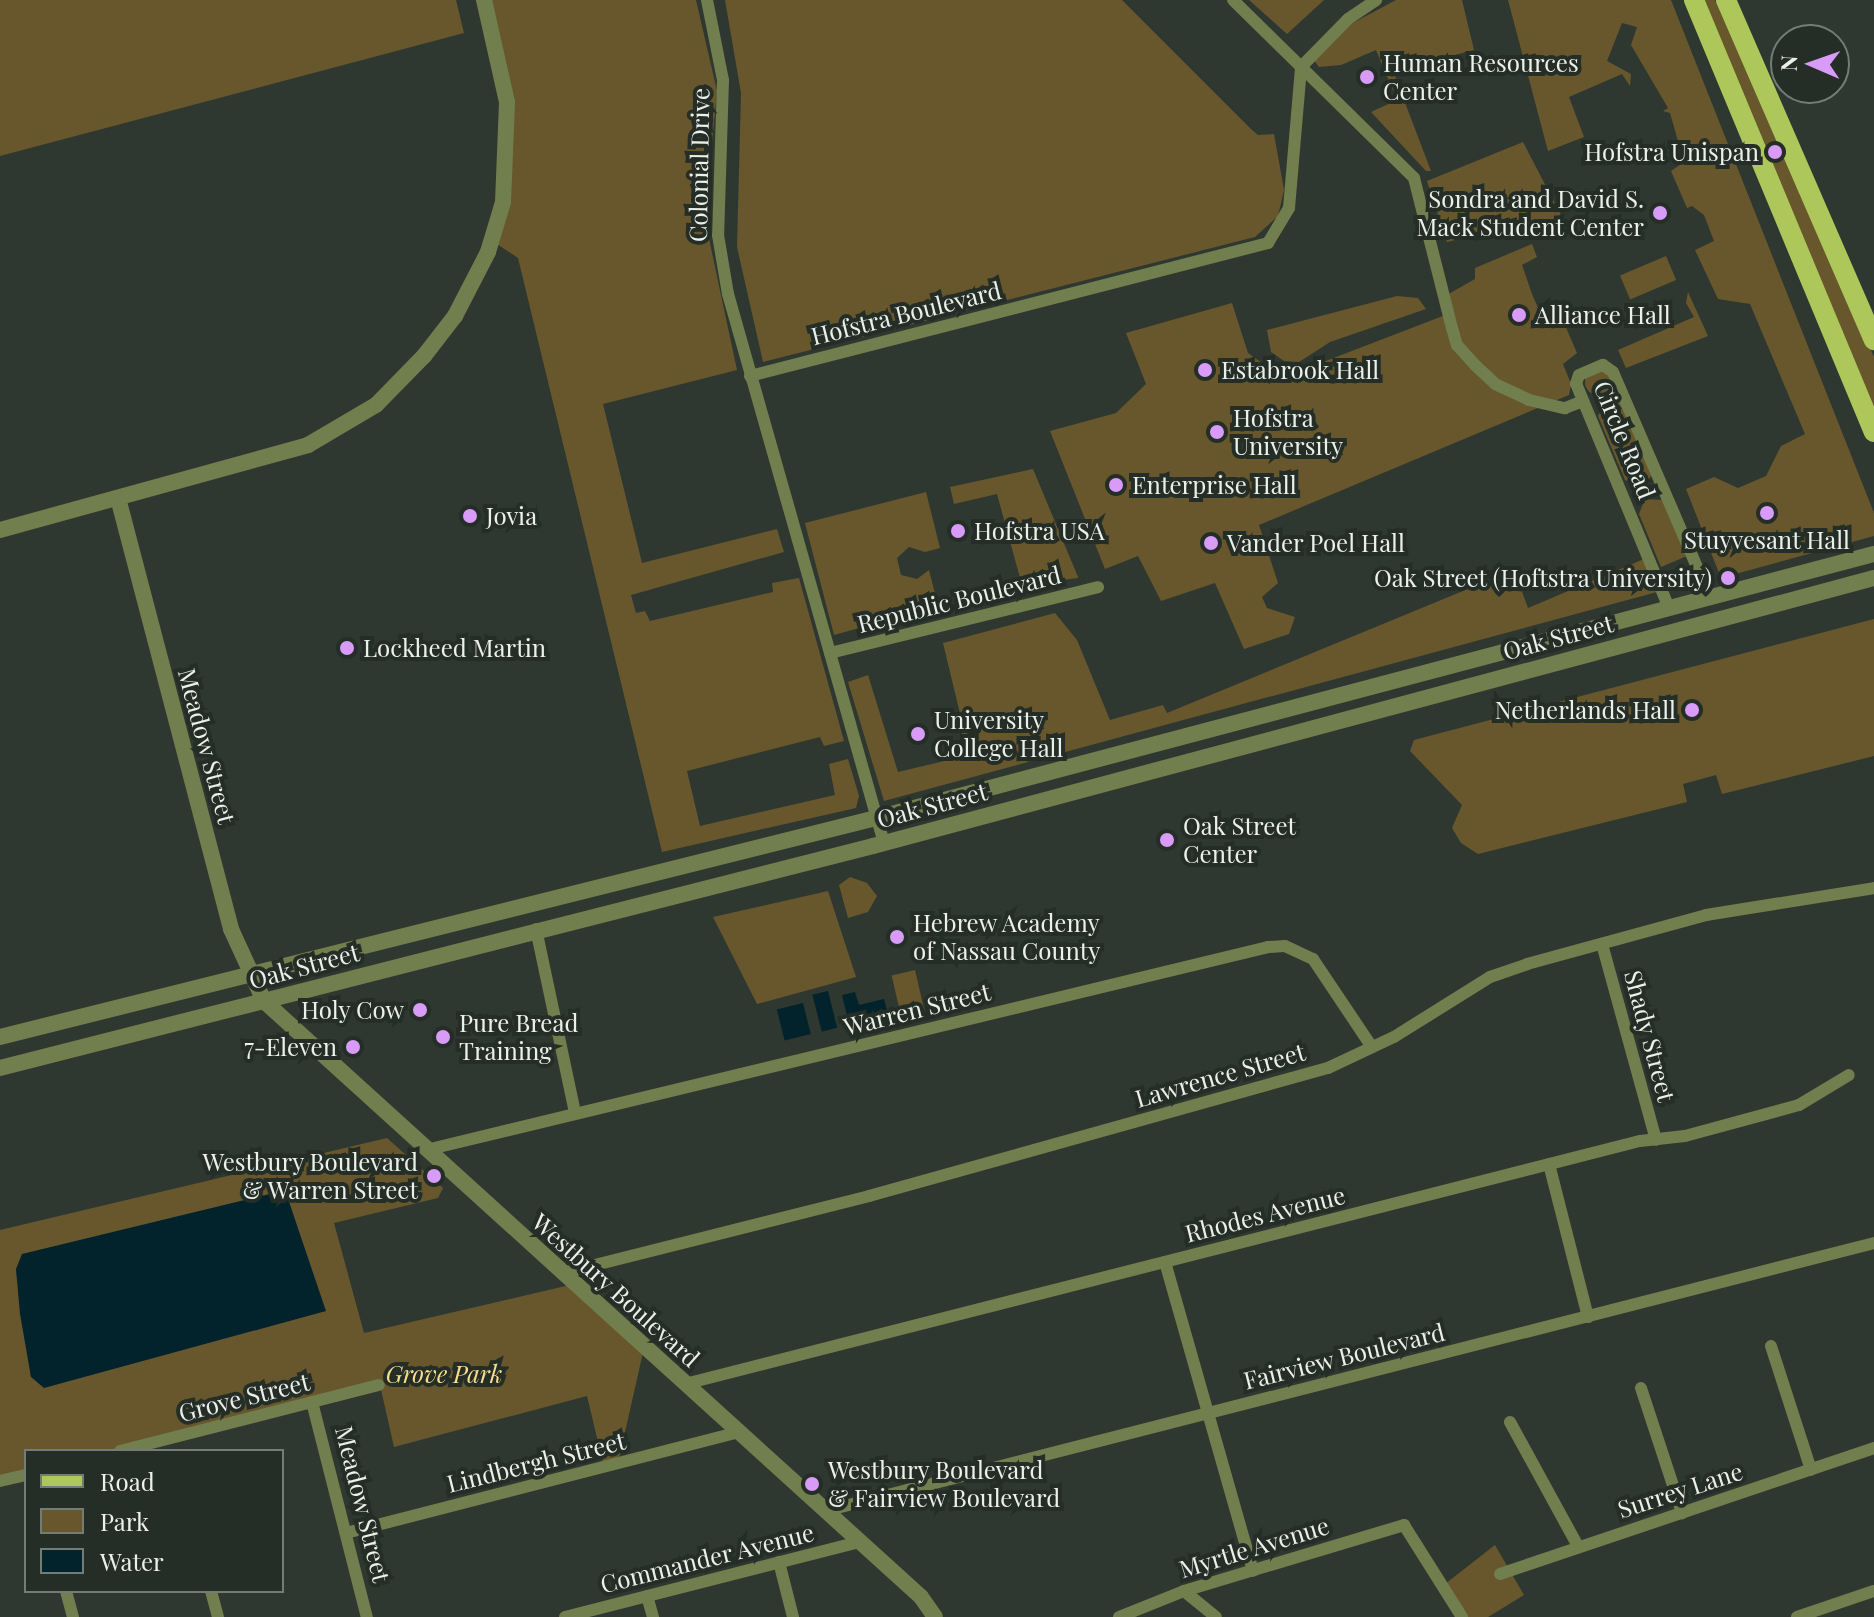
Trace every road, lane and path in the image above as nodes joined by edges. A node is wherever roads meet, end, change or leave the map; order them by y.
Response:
1 (484, 0) edge
2 (707, 0) edge
3 (1233, 0) edge
4 (1376, 0) edge
5 (1694, 0) edge
6 (1726, 0) edge
7 (1301, 67) junction
8 (1874, 340) edge
9 (750, 376) junction
10 (1583, 401) junction
11 (1874, 432) edge
12 (118, 498) junction
13 (0, 530) edge
14 (1874, 554) edge
15 (1874, 578) edge
16 (1098, 587) dead end
17 (1710, 597) junction
18 (1669, 608) junction
19 (830, 653) junction
20 (1274, 714) junction
21 (1279, 736) junction
22 (876, 818) junction
23 (884, 843) junction
24 (1874, 888) edge
25 (536, 929) junction
26 (1602, 944) junction
27 (252, 978) junction
28 (308, 989) junction
29 (264, 1001) junction
30 (299, 1035) junction
31 (2, 1037) edge
32 (1372, 1047) junction
33 (7, 1067) edge
34 (1849, 1075) dead end
35 (575, 1113) junction
36 (1656, 1140) junction
37 (426, 1150) junction
38 (1549, 1164) junction
39 (1874, 1243) edge
40 (1165, 1262) junction
41 (563, 1273) junction
42 (1588, 1317) junction
43 (1771, 1346) dead end
44 (685, 1384) junction
45 (379, 1385) dead end
46 (1641, 1388) dead end
47 (312, 1402) junction
48 (1206, 1414) junction
49 (1510, 1422) dead end
50 (738, 1432) junction
51 (174, 1444) edge
52 (1874, 1448) edge
53 (135, 1449) edge
54 (1811, 1470) junction
55 (24, 1475) edge
56 (0, 1481) edge
57 (825, 1511) junction
58 (1682, 1513) junction
59 (346, 1533) junction
60 (859, 1542) junction
61 (1578, 1546) junction
62 (779, 1562) junction
63 (1253, 1571) junction
64 (1500, 1574) dead end
65 (1184, 1591) junction
66 (1874, 1591) edge
67 (67, 1593) edge
68 (212, 1593) edge
69 (647, 1596) junction
70 (1841, 1602) junction
71 (73, 1617) edge
72 (218, 1617) edge
73 (367, 1617) edge
74 (565, 1617) edge
75 (653, 1617) edge
76 (793, 1617) edge
77 (935, 1617) edge
78 (1119, 1617) edge
79 (1216, 1617) edge
80 (1462, 1617) edge
81 (1797, 1617) edge
82 (1848, 1617) edge

1 - 12 street
2 - 9 street, Colonial Drive
3 - 7 street
4 - 7 street
5 - 11 main road
6 - 8 main road
7 - 9 street, Hofstra Boulevard
7 - 10 street
9 - 19 street
10 - 17 street, Circle Road
10 - 18 street, Circle Road
12 - 13 street
12 - 27 street, Meadow Street
14 - 17 street, Oak Street
15 - 21 street, Oak Street
16 - 19 street, Republic Boulevard
17 - 18 street, Oak Street
18 - 20 street, Oak Street
19 - 22 street
20 - 21 street
20 - 22 street, Oak Street
21 - 23 street, Oak Street
22 - 23 street
22 - 27 street, Oak Street
23 - 25 street, Oak Street
24 - 26 street, Lawrence Street
25 - 28 street, Oak Street
25 - 35 street
26 - 32 street, Lawrence Street
26 - 36 street, Shady Street
27 - 29 street, Meadow Street
27 - 31 street, Oak Street
28 - 29 street, Oak Street
28 - 30 street
29 - 30 street, Westbury Boulevard
29 - 33 street, Oak Street
30 - 37 street, Westbury Boulevard
31 - 33 street
32 - 35 street, Warren Street
32 - 41 street, Lawrence Street
34 - 36 street, Rhodes Avenue
35 - 37 street, Warren Street
36 - 38 street, Rhodes Avenue
37 - 41 street, Westbury Boulevard
38 - 40 street, Rhodes Avenue
38 - 42 street
39 - 42 street, Fairview Boulevard
40 - 44 street, Rhodes Avenue
40 - 48 street
41 - 44 street, Westbury Boulevard
42 - 48 street, Fairview Boulevard
43 - 54 street
44 - 50 street, Westbury Boulevard
45 - 47 street, Grove Street
46 - 58 street
47 - 51 street, Grove Street
47 - 59 street, Meadow Street
48 - 57 street, Fairview Boulevard
48 - 63 street
49 - 61 street
50 - 57 street, Westbury Boulevard
50 - 59 street, Lindbergh Street
51 - 53 street, Grove Street
52 - 54 street, Surrey Lane
54 - 58 street, Surrey Lane
55 - 56 street
57 - 60 street, Westbury Boulevard
58 - 61 street, Surrey Lane
59 - 73 street, Meadow Street
60 - 62 street, Commander Avenue
60 - 77 street, Westbury Boulevard
61 - 64 street, Surrey Lane
62 - 69 street, Commander Avenue
62 - 76 street
63 - 65 street, Myrtle Avenue
63 - 80 street, Myrtle Avenue
65 - 78 street, Myrtle Avenue
65 - 79 street
66 - 70 street
67 - 71 street
68 - 72 street
69 - 74 street, Commander Avenue
69 - 75 street
70 - 81 street
70 - 82 street

